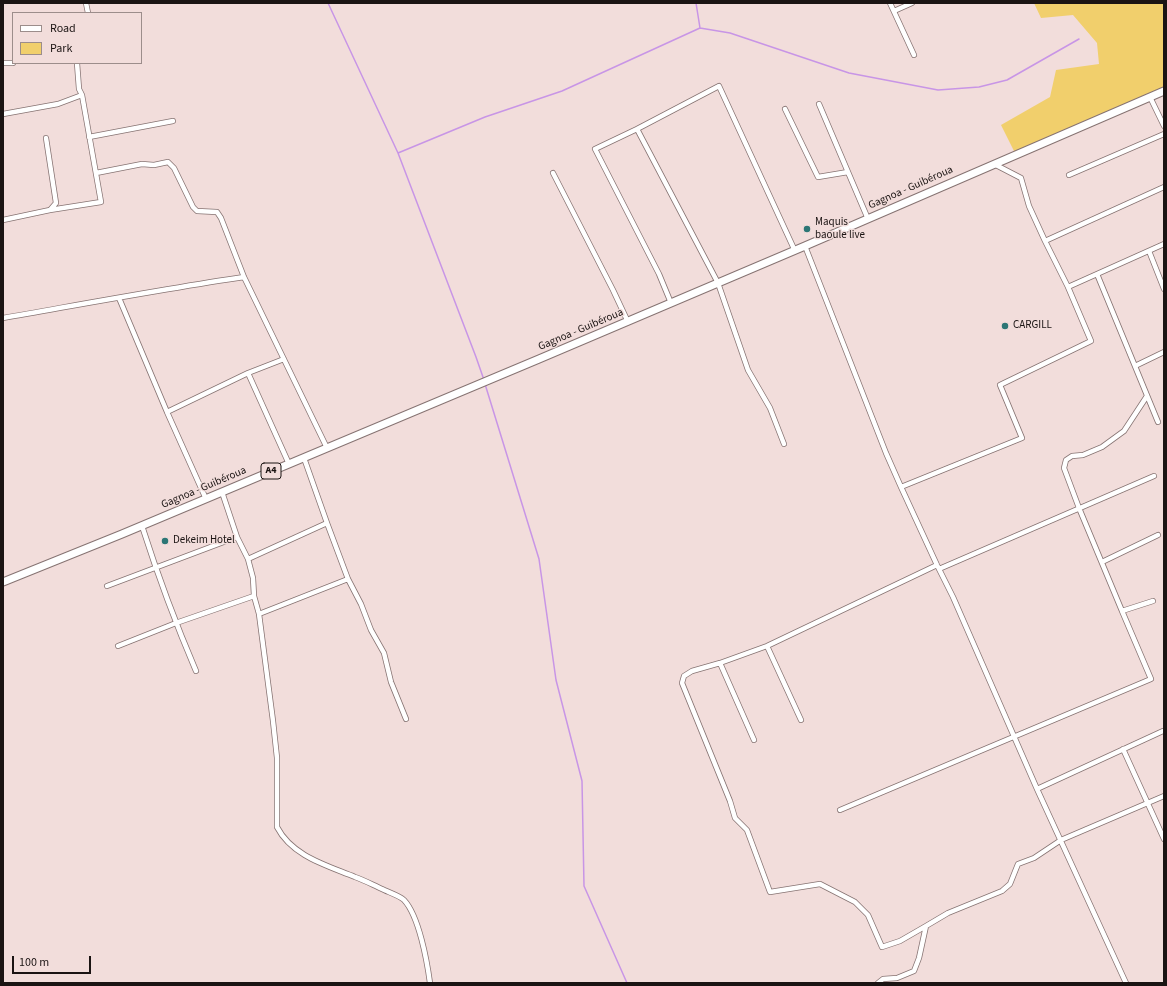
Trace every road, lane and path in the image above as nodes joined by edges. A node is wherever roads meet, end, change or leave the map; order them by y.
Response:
1 (890, 3) edge
2 (912, 3) edge
3 (894, 11) junction
4 (914, 55) dead end
5 (77, 64) edge
6 (1164, 91) edge
7 (82, 94) junction
8 (1150, 97) junction
9 (819, 104) dead end
10 (785, 110) dead end
11 (3, 114) edge
12 (173, 121) dead end
13 (1164, 126) edge
14 (637, 129) junction
15 (1164, 134) edge
16 (90, 137) junction
17 (46, 138) dead end
18 (994, 164) junction
19 (848, 172) junction
20 (96, 173) junction
21 (553, 173) dead end
22 (1069, 175) dead end
23 (1164, 187) edge
24 (50, 210) junction
25 (868, 219) junction
26 (3, 220) edge
27 (1045, 241) junction
28 (1164, 244) edge
29 (804, 246) junction
30 (794, 251) junction
31 (1149, 251) junction
32 (1097, 274) junction
33 (244, 277) junction
34 (718, 283) junction
35 (1068, 287) junction
36 (1164, 289) edge
37 (119, 298) junction
38 (671, 303) junction
39 (3, 318) edge
40 (628, 322) junction
41 (1164, 352) edge
42 (284, 359) junction
43 (1135, 366) junction
44 (248, 372) junction
45 (1147, 396) junction
46 (167, 412) junction
47 (1158, 422) dead end
48 (784, 444) dead end
49 (327, 448) junction
50 (304, 458) junction
51 (289, 464) junction
52 (1154, 476) dead end
53 (901, 488) junction
54 (222, 492) junction
55 (206, 499) junction
56 (1079, 508) junction
57 (327, 523) junction
58 (142, 526) junction
59 (1158, 536) dead end
60 (237, 537) junction
61 (248, 559) junction
62 (1102, 562) junction
63 (938, 567) junction
64 (156, 568) junction
65 (348, 579) junction
66 (3, 582) edge
67 (107, 586) dead end
68 (254, 596) junction
69 (1153, 601) dead end
70 (1122, 611) junction
71 (259, 614) junction
72 (176, 623) junction
73 (118, 646) dead end
74 (767, 646) junction
75 (720, 663) junction
76 (196, 671) dead end
77 (406, 719) dead end
78 (801, 720) dead end
79 (1163, 731) edge
80 (1015, 737) junction
81 (754, 740) dead end
82 (1124, 749) junction
83 (1037, 789) junction
84 (1164, 796) edge
85 (1147, 803) junction
86 (840, 810) dead end
87 (1164, 839) edge
88 (1061, 840) junction
89 (926, 926) junction
90 (430, 983) edge
91 (878, 983) edge
92 (1126, 983) edge

1 - 3 street
2 - 3 street
3 - 4 street
5 - 7 street
6 - 8 main road, Gagnoa - Guibéroua / A4
7 - 11 street
7 - 16 street
8 - 13 street
8 - 18 main road, Gagnoa - Guibéroua / A4
9 - 19 street
10 - 19 street
12 - 16 street
14 - 30 street
14 - 34 street
14 - 38 street
15 - 22 street
16 - 20 street
17 - 24 street
18 - 25 main road, Gagnoa - Guibéroua / A4
18 - 27 street
19 - 25 street
20 - 24 street
20 - 33 street
21 - 40 street
23 - 27 street
24 - 26 street
25 - 29 main road, Gagnoa - Guibéroua / A4
27 - 35 street
28 - 31 street
29 - 30 main road, Gagnoa - Guibéroua / A4
29 - 53 street
30 - 34 main road, Gagnoa - Guibéroua / A4
31 - 32 street
31 - 36 street
32 - 35 street
32 - 43 street
33 - 37 street
33 - 42 street
34 - 38 main road, Gagnoa - Guibéroua / A4
34 - 48 street
35 - 53 street
37 - 39 street
37 - 46 street
38 - 40 main road, Gagnoa - Guibéroua / A4
40 - 49 main road, Gagnoa - Guibéroua / A4
41 - 43 street
42 - 44 street
42 - 49 street
43 - 45 street
44 - 46 street
44 - 51 street
45 - 47 street
45 - 56 street
46 - 55 street
49 - 50 main road, Gagnoa - Guibéroua / A4
50 - 51 main road, Gagnoa - Guibéroua / A4
50 - 57 street
51 - 54 main road, Gagnoa - Guibéroua / A4
52 - 56 street
53 - 63 street
54 - 55 main road, Gagnoa - Guibéroua / A4
54 - 60 street
55 - 58 main road, Gagnoa - Guibéroua / A4
56 - 62 street
56 - 63 street
57 - 61 street
57 - 65 street
58 - 64 street
58 - 66 main road, Gagnoa - Guibéroua / A4
59 - 62 street
60 - 61 street
60 - 64 street
61 - 68 street
62 - 70 street
63 - 74 street
63 - 80 street
64 - 67 street
64 - 72 street
65 - 71 street
65 - 77 street
68 - 71 street
68 - 72 street
69 - 70 street
70 - 80 street
71 - 90 street
72 - 73 street
72 - 76 street
74 - 75 street
74 - 78 street
75 - 81 street
75 - 89 street
79 - 82 street
80 - 83 street
80 - 86 street
82 - 83 street
82 - 85 street
83 - 88 street
84 - 85 street
85 - 87 street
85 - 88 street
88 - 89 street
88 - 92 street
89 - 91 street

